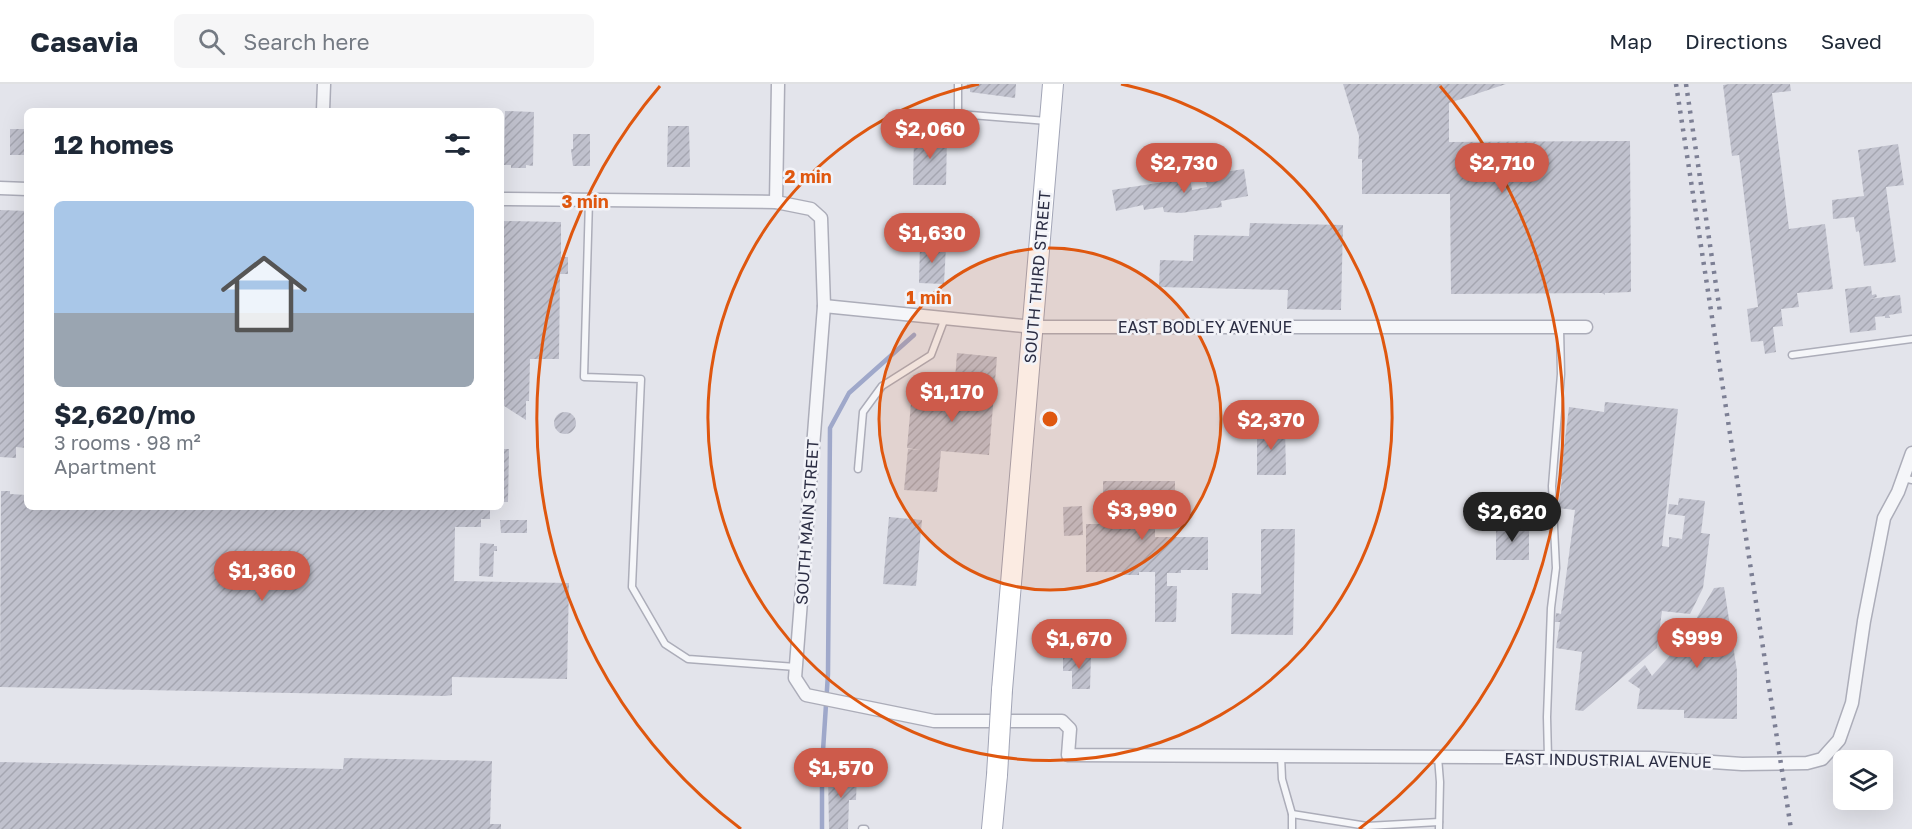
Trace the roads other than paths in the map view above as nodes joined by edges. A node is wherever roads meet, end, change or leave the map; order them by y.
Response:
1 (324, 84) edge
2 (778, 84) edge
3 (958, 84) edge
4 (1053, 84) edge
5 (323, 108) edge
6 (1051, 122) junction
7 (0, 188) edge
8 (24, 189) edge
9 (504, 199) edge
10 (589, 200) junction
11 (776, 202) junction
12 (824, 306) junction
13 (945, 318) junction
14 (1033, 327) junction
15 (1586, 327) dead end
16 (1560, 328) junction
17 (1912, 339) edge
18 (1792, 355) dead end
19 (1912, 453) edge
20 (858, 469) dead end
21 (1908, 479) edge
22 (796, 666) junction
23 (1068, 755) joint
24 (1281, 756) junction
25 (1438, 757) junction
26 (1548, 758) junction
27 (1292, 814) junction
28 (1439, 825) edge
29 (992, 829) edge
30 (1292, 829) edge

1 - 5 street
2 - 11 street
3 - 6 lane
4 - 6 main road, SOUTH THIRD STREET
6 - 14 main road, SOUTH THIRD STREET
7 - 8 street
9 - 10 street
10 - 11 street
10 - 22 lane
11 - 12 street, SOUTH MAIN STREET
12 - 13 street, EAST BODLEY AVENUE
12 - 22 street, SOUTH MAIN STREET
13 - 14 street, EAST BODLEY AVENUE
13 - 20 lane
14 - 16 street, EAST BODLEY AVENUE
14 - 29 main road, SOUTH THIRD STREET, bridge
15 - 16 street, EAST BODLEY AVENUE
16 - 26 lane
17 - 18 lane
19 - 21 street, EAST INDUSTRIAL AVENUE
21 - 26 street, EAST INDUSTRIAL AVENUE
22 - 23 street, SOUTH MAIN STREET
23 - 24 street, EAST INDUSTRIAL AVENUE
24 - 25 street, EAST INDUSTRIAL AVENUE
24 - 27 lane
25 - 26 street, EAST INDUSTRIAL AVENUE
25 - 28 lane
27 - 28 lane
27 - 30 lane

